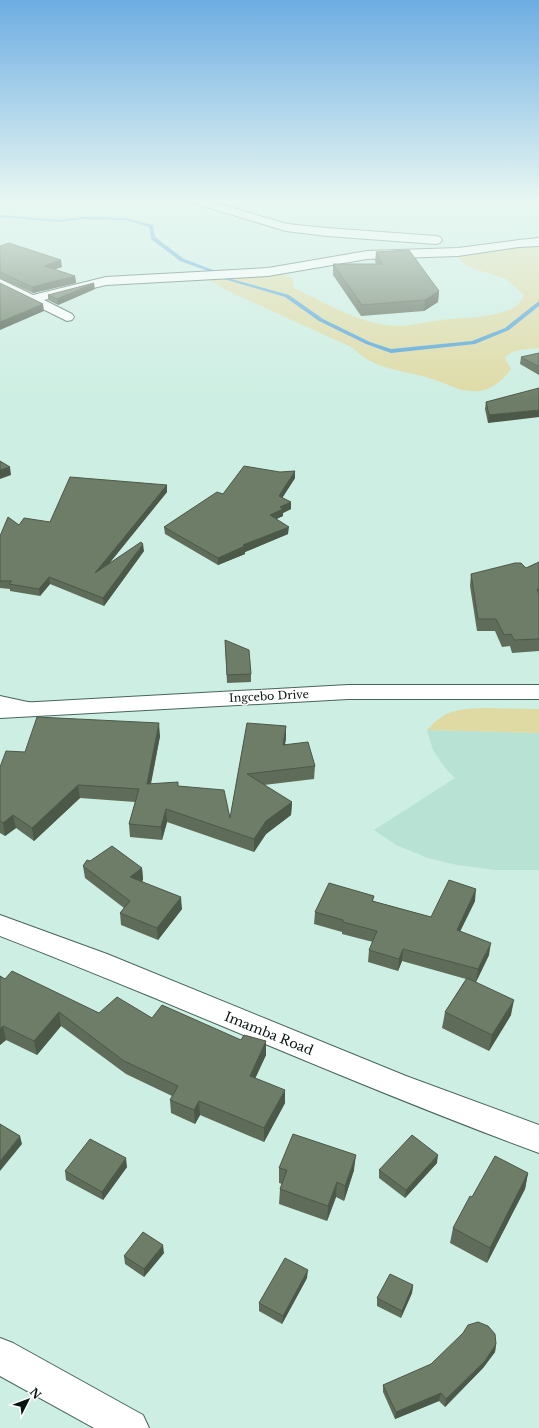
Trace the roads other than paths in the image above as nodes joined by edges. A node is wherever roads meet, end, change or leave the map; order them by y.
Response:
1 (303, 267) edge
2 (4, 287) edge
3 (32, 299) junction
4 (67, 317) dead end
5 (539, 692) edge
6 (0, 703) edge
7 (30, 709) junction
8 (0, 711) edge
9 (0, 925) edge
10 (539, 1139) edge
11 (0, 1356) edge
12 (130, 1428) edge

1 - 3 street
2 - 3 street
3 - 4 street
5 - 7 street, Ingcebo Drive
6 - 7 street
7 - 8 street, Ingcebo Drive
9 - 10 street, Imamba Road
11 - 12 street

